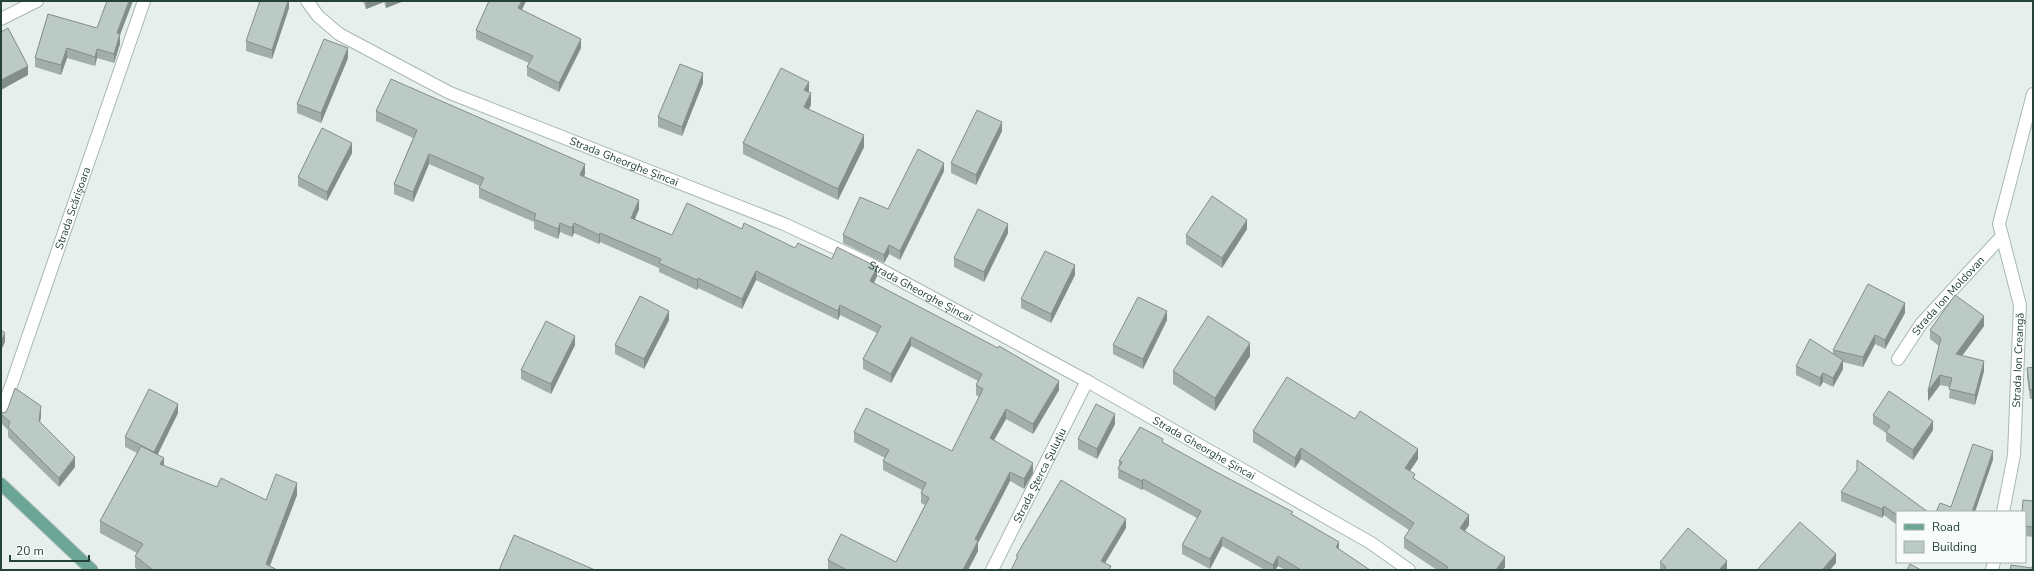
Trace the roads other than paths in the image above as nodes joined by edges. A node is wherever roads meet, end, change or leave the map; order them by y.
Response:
1 (37, 1) edge
2 (144, 1) edge
3 (307, 1) edge
4 (1, 19) edge
5 (2033, 94) edge
6 (2002, 236) junction
7 (1898, 359) dead end
8 (1087, 381) junction
9 (1, 415) edge
10 (1, 484) edge
11 (2003, 511) edge
12 (92, 570) edge
13 (992, 570) edge
14 (1408, 570) edge

1 - 4 street
2 - 9 street, Strada Scărișoara
3 - 8 street, Strada Gheorghe Șincai
5 - 6 street, Strada Ion Creangă
6 - 7 street, Strada Ion Moldovan
6 - 11 street, Strada Ion Creangă
8 - 13 street, Strada Șterca Șuluțiu
8 - 14 street, Strada Gheorghe Șincai
10 - 12 main road

